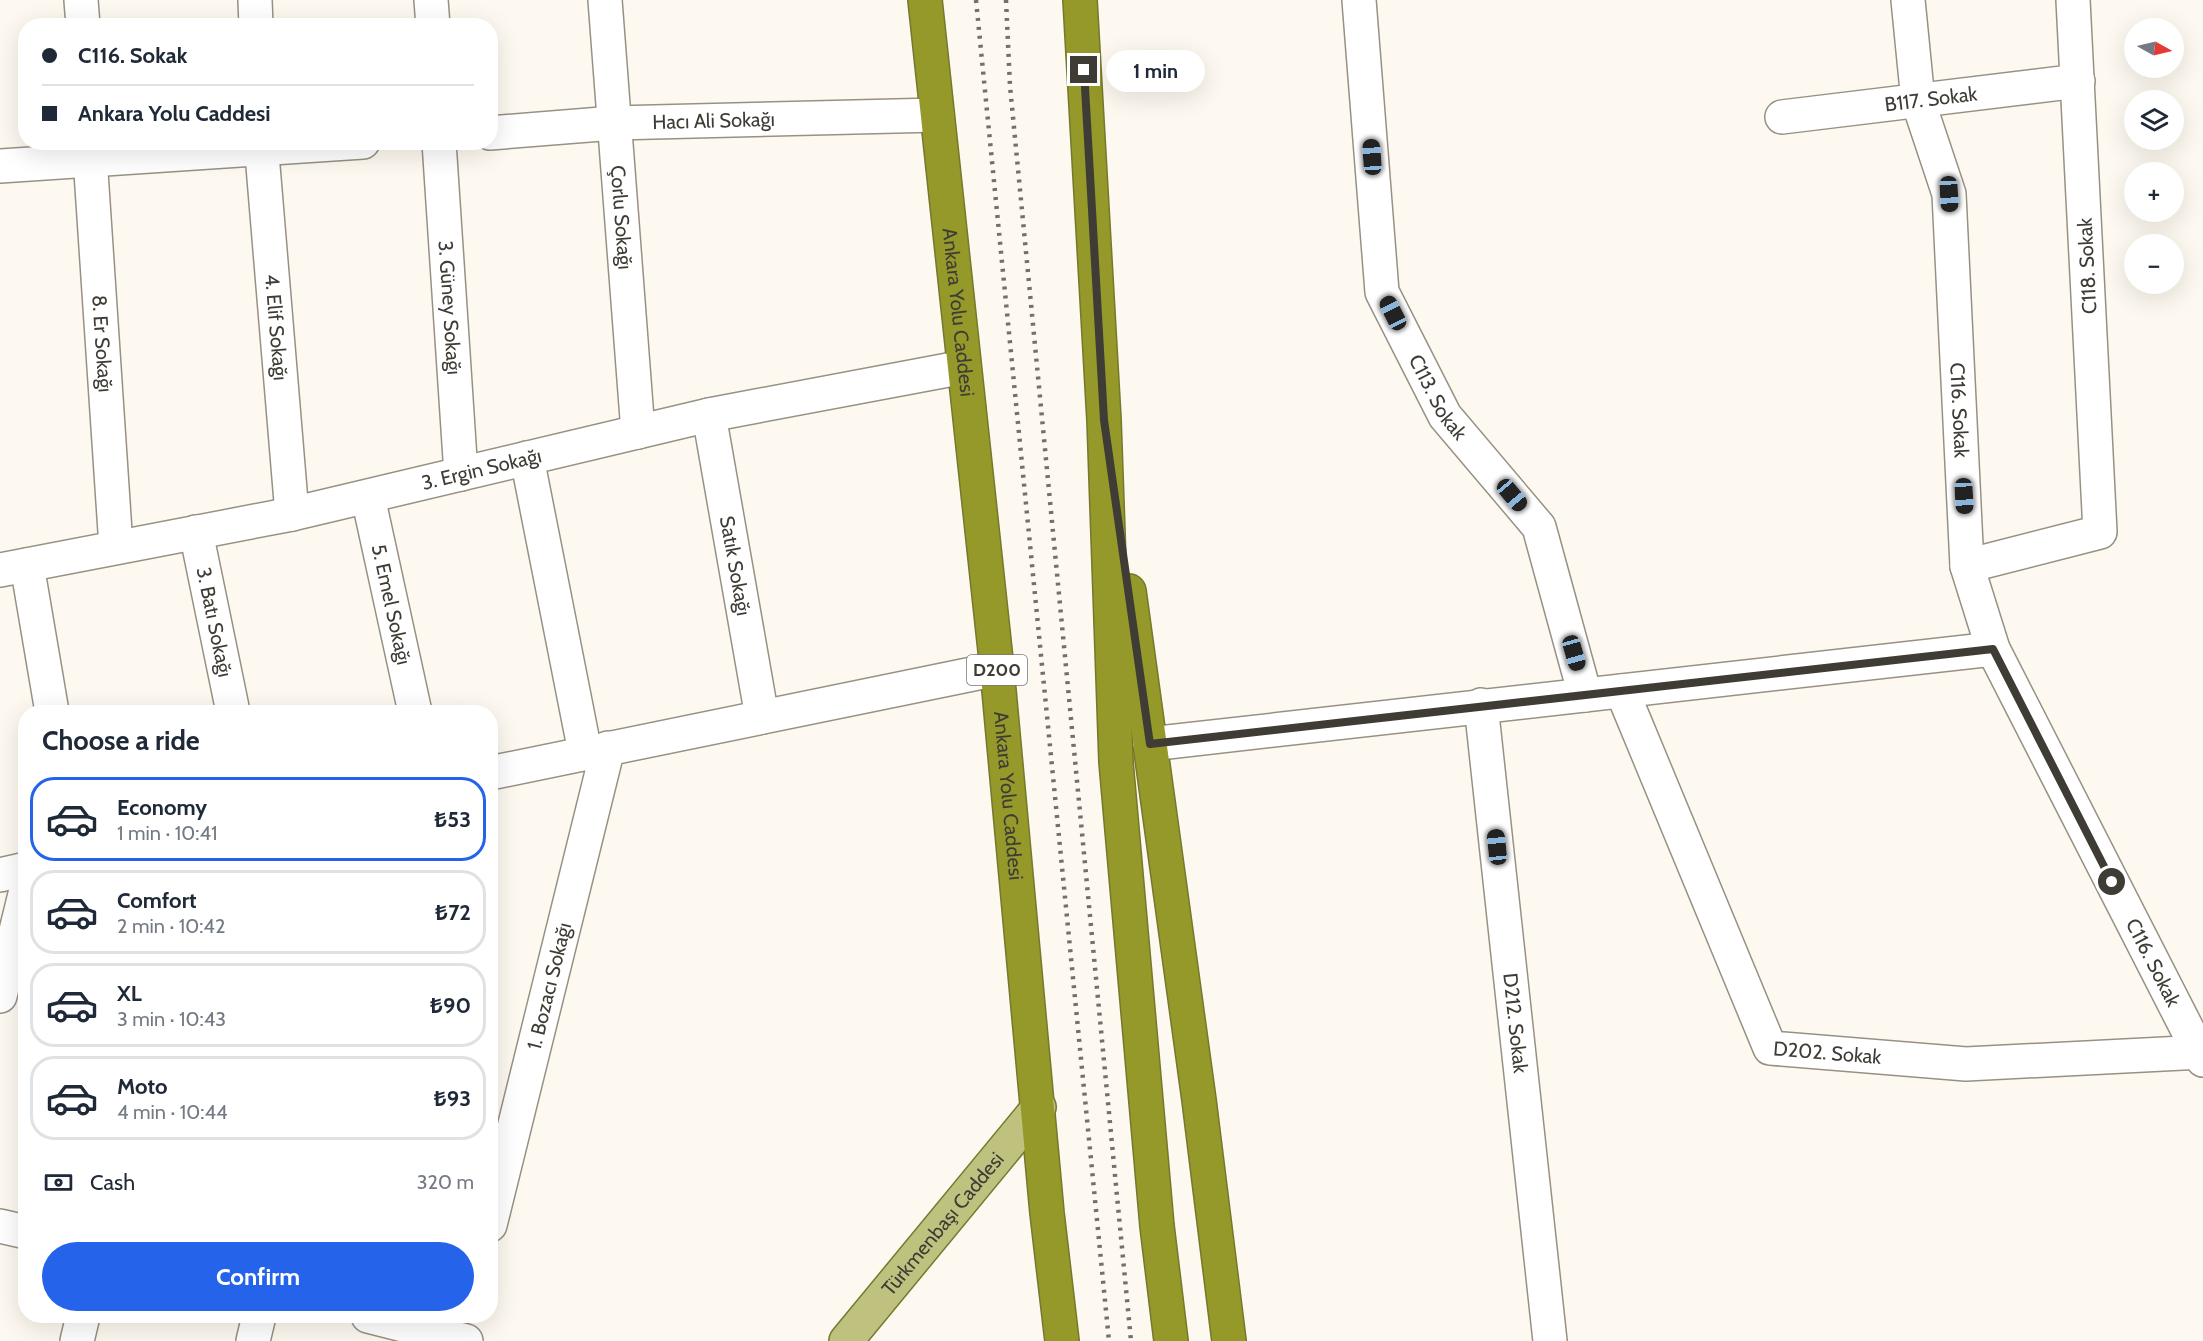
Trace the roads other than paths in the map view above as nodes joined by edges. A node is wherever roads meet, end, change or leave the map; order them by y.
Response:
1 (81, 0) edge
2 (255, 0) edge
3 (431, 0) edge
4 (605, 0) edge
5 (926, 0) edge
6 (1080, 0) edge
7 (1359, 0) edge
8 (1908, 0) edge
9 (2073, 0) edge
10 (82, 18) edge
11 (256, 18) edge
12 (432, 18) edge
13 (2078, 81) junction
14 (1918, 101) junction
15 (937, 115) junction
16 (1782, 117) dead end
17 (615, 123) junction
18 (498, 132) edge
19 (123, 150) edge
20 (261, 150) edge
21 (440, 150) edge
22 (89, 151) edge
23 (0, 166) edge
24 (963, 367) junction
25 (709, 415) junction
26 (1104, 420) junction
27 (638, 432) junction
28 (527, 458) junction
29 (461, 474) junction
30 (368, 497) junction
31 (292, 514) junction
32 (196, 532) junction
33 (116, 547) junction
34 (1967, 566) junction
35 (13, 568) edge
36 (1993, 649) junction
37 (996, 669) junction
38 (1622, 691) junction
39 (1585, 695) junction
40 (50, 705) edge
41 (232, 705) edge
42 (413, 705) edge
43 (1481, 705) junction
44 (762, 717) junction
45 (1150, 744) junction
46 (596, 750) junction
47 (498, 771) edge
48 (18, 871) edge
49 (0, 875) edge
50 (18, 923) edge
51 (0, 996) edge
52 (2202, 1054) edge
53 (1039, 1107) junction
54 (498, 1189) edge
55 (1047, 1213) junction
56 (0, 1226) edge
57 (18, 1230) edge
58 (81, 1323) edge
59 (257, 1323) edge
60 (410, 1323) edge
61 (465, 1332) edge
62 (77, 1341) edge
63 (253, 1341) edge
64 (846, 1341) edge
65 (1049, 1341) edge
66 (1062, 1341) edge
67 (1171, 1341) edge
68 (1229, 1341) edge
69 (1550, 1341) edge

1 - 10 street
2 - 11 street
3 - 12 street
4 - 17 street, Çorlu Sokağı
5 - 15 highway, Ankara Yolu Caddesi / D200
6 - 26 highway
7 - 39 street, C113. Sokak
8 - 14 street, C116. Sokak
9 - 13 street, C118. Sokak
13 - 14 street, B117. Sokak
13 - 34 street, C118. Sokak
14 - 16 street, B117. Sokak
14 - 34 street, C116. Sokak
15 - 17 street, Hacı Ali Sokağı
15 - 24 highway, Ankara Yolu Caddesi / D200
17 - 18 street, Hacı Ali Sokağı
17 - 27 street, Çorlu Sokağı
19 - 22 street
20 - 31 street, 4. Elif Sokağı
21 - 29 street, 3. Güney Sokağı
22 - 23 street
22 - 33 street, 8. Er Sokağı
24 - 25 street, 3. Ergin Sokağı
24 - 37 highway, Ankara Yolu Caddesi / D200
25 - 27 street, 3. Ergin Sokağı
25 - 44 street, Satık Sokağı
26 - 45 highway
26 - 67 highway
27 - 28 street, 3. Ergin Sokağı
28 - 29 street, 3. Ergin Sokağı
28 - 46 street, 1. Bozacı Sokağı
29 - 30 street, 3. Ergin Sokağı
30 - 31 street, 3. Ergin Sokağı
30 - 42 street, 5. Emel Sokağı
31 - 32 street, 3. Ergin Sokağı
32 - 33 street, 3. Ergin Sokağı
32 - 41 street, 3. Batı Sokağı
33 - 35 street, 3. Ergin Sokağı
34 - 36 street, C116. Sokak
35 - 40 street
36 - 38 street
36 - 52 street, C116. Sokak
37 - 44 street
37 - 53 highway, Ankara Yolu Caddesi / D200
38 - 39 street
38 - 52 street, D202. Sokak
39 - 43 street
43 - 45 street
43 - 69 street, D212. Sokak
44 - 46 street
45 - 68 highway
46 - 47 street
46 - 54 street, 1. Bozacı Sokağı
48 - 49 street
50 - 51 street
53 - 55 highway, Ankara Yolu Caddesi / D200
53 - 64 main road, Türkmenbaşı Caddesi
55 - 65 highway
55 - 66 highway, Ankara Yolu Caddesi / D200
56 - 57 street
58 - 62 street
59 - 63 street
60 - 61 street

